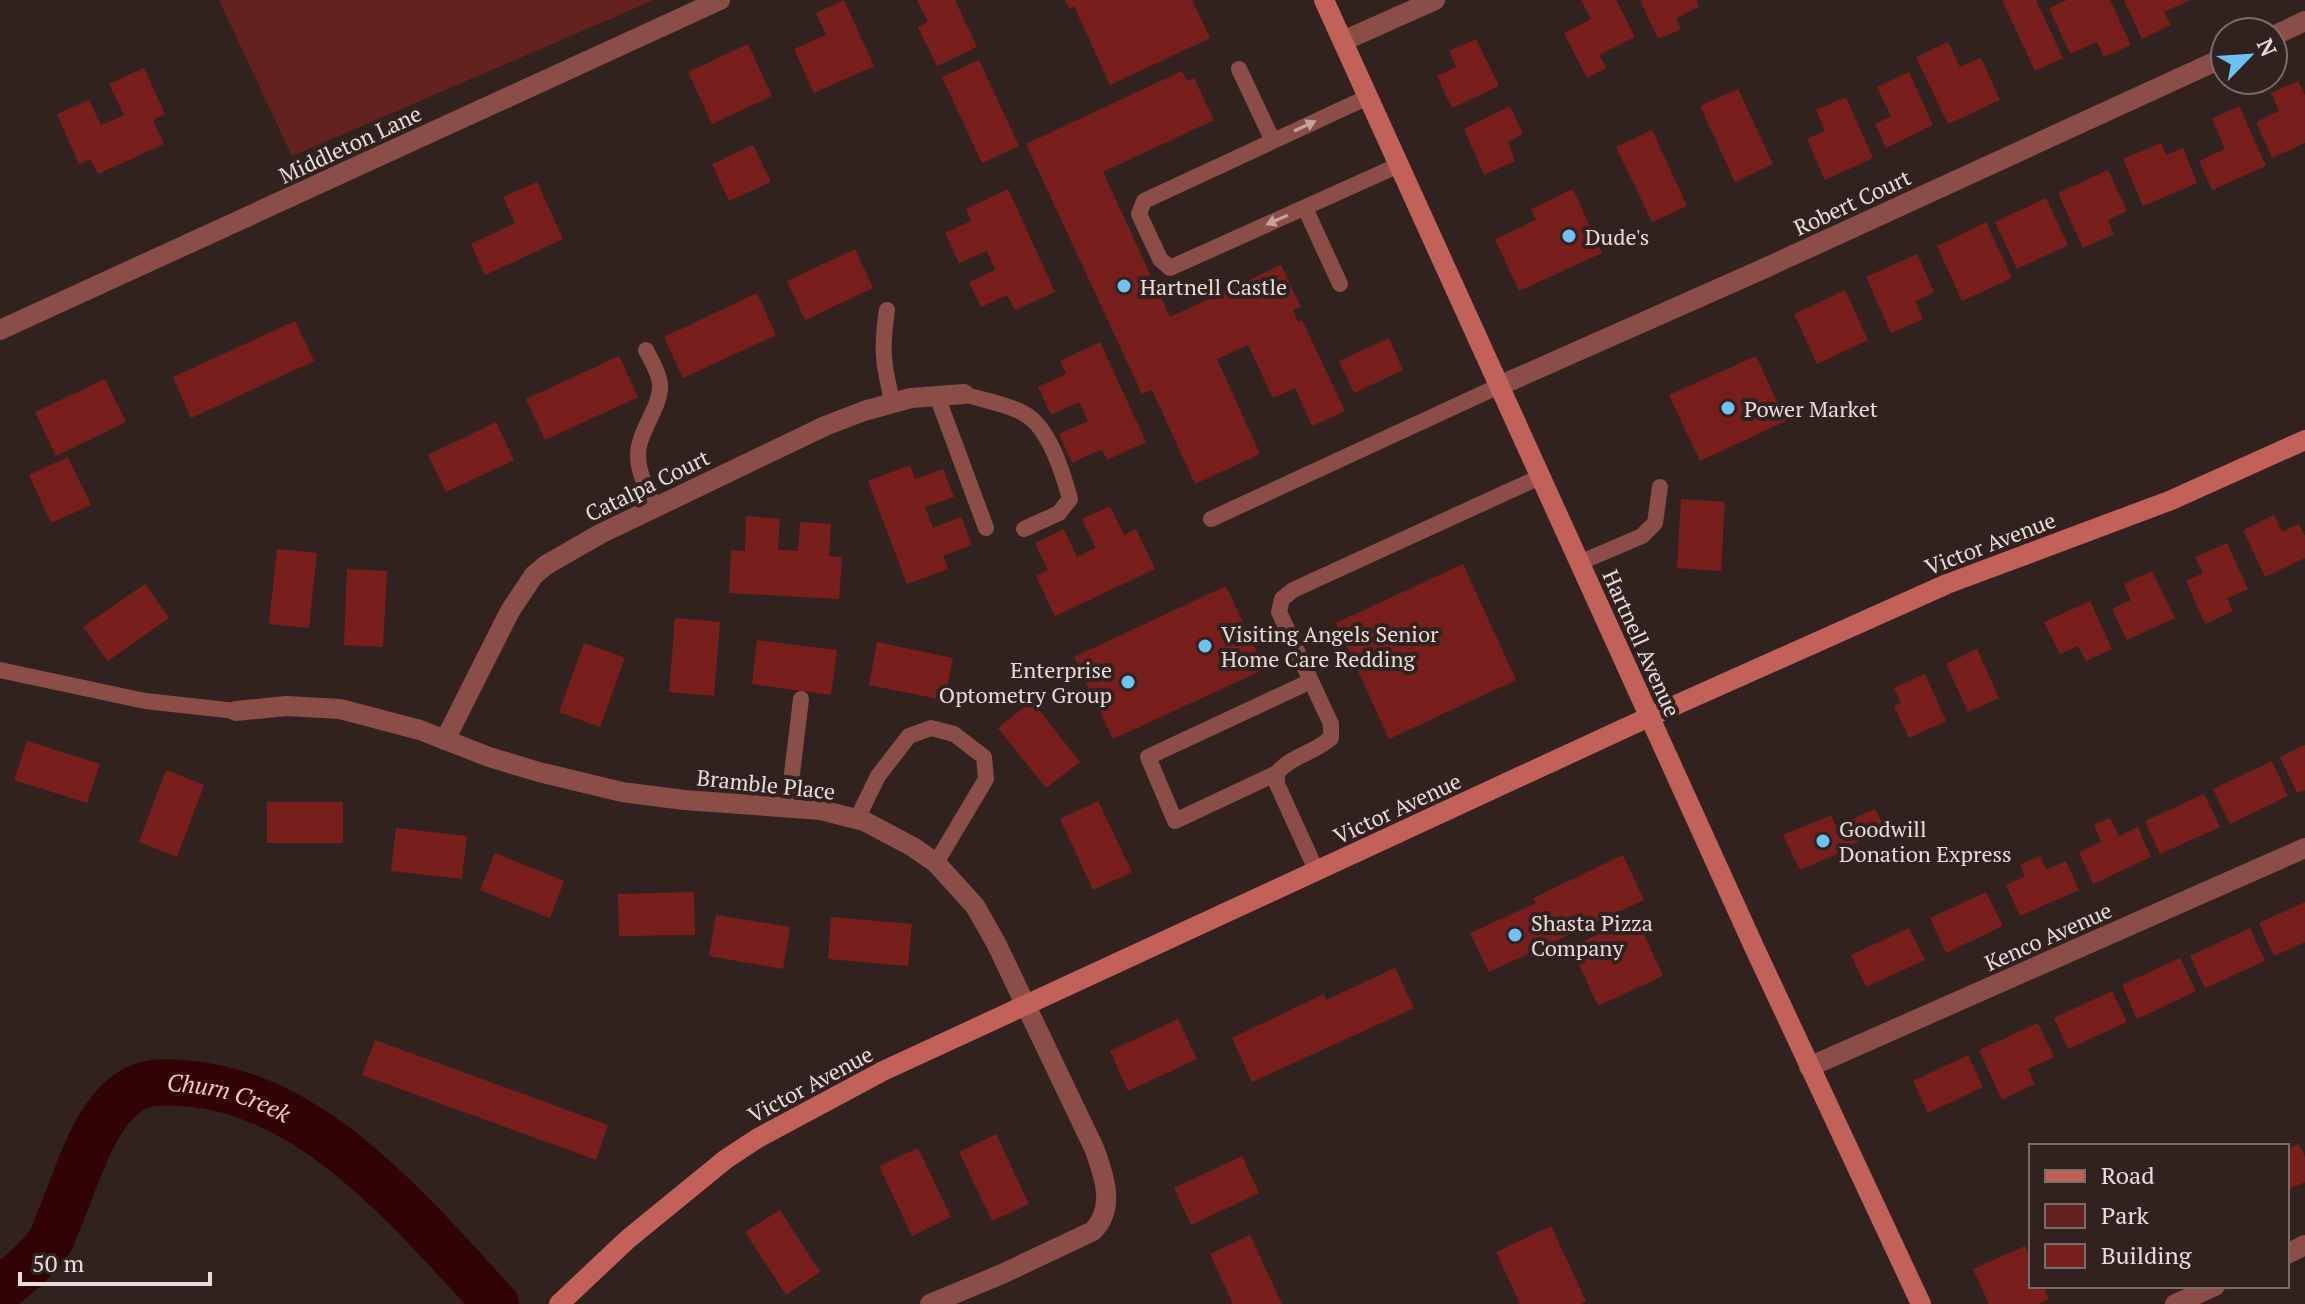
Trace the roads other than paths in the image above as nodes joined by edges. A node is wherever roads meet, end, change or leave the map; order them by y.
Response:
1 (720, 0) edge
2 (1324, 0) edge
3 (1435, 0) edge
4 (1343, 41) junction
5 (2209, 64) edge
6 (1239, 69) dead end
7 (1368, 97) junction
8 (1273, 141) junction
9 (1399, 165) junction
10 (1305, 208) junction
11 (1340, 284) dead end
12 (887, 310) dead end
13 (0, 330) edge
14 (646, 350) dead end
15 (1499, 386) junction
16 (964, 394) joint
17 (937, 396) junction
18 (893, 404) junction
19 (2305, 440) edge
20 (1540, 477) junction
21 (1660, 487) dead end
22 (655, 508) junction
23 (1211, 519) dead end
24 (986, 528) dead end
25 (1024, 529) dead end
26 (1579, 563) junction
27 (0, 670) edge
28 (1311, 681) junction
29 (801, 699) dead end
30 (236, 711) joint
31 (1649, 717) junction
32 (445, 740) junction
33 (1277, 773) junction
34 (788, 807) junction
35 (857, 819) junction
36 (2305, 848) edge
37 (936, 863) junction
38 (1317, 872) junction
39 (1025, 1007) junction
40 (1809, 1067) junction
41 (2211, 1288) edge
42 (565, 1299) edge
43 (930, 1304) edge
44 (1921, 1304) edge
45 (2175, 1304) edge

1 - 13 street, Middleton Lane
2 - 4 main road, Hartnell Avenue
3 - 4 street
4 - 7 main road, Hartnell Avenue
5 - 15 street, Robert Court
6 - 8 lane
8 -> 7 lane
7 - 9 main road, Hartnell Avenue
10 -> 8 lane
9 - 10 lane
9 - 15 main road, Hartnell Avenue
10 - 11 lane
12 - 18 lane
14 - 22 lane
15 - 20 main road, Hartnell Avenue
15 - 23 lane
16 - 17 street, Catalpa Court
16 - 25 lane
17 - 18 street, Catalpa Court
17 - 24 lane
18 - 22 street, Catalpa Court
19 - 31 main road, Victor Avenue
20 - 26 main road, Hartnell Avenue
20 - 28 lane
21 - 26 lane
22 - 32 street, Catalpa Court
26 - 31 main road, Hartnell Avenue
27 - 30 lane
28 - 33 lane
28 - 33 lane
29 - 34 lane
30 - 32 street, Bramble Place
31 - 38 main road, Victor Avenue
31 - 40 main road, Hartnell Avenue
32 - 34 street, Bramble Place
33 - 38 lane
34 - 35 street, Bramble Place
35 - 37 street, Bramble Place
35 - 37 lane
36 - 40 street, Kenco Avenue
37 - 39 street, Bramble Place
38 - 39 main road, Victor Avenue
39 - 42 main road, Victor Avenue
39 - 43 street, Bramble Place
40 - 44 main road, Hartnell Avenue
41 - 45 street

